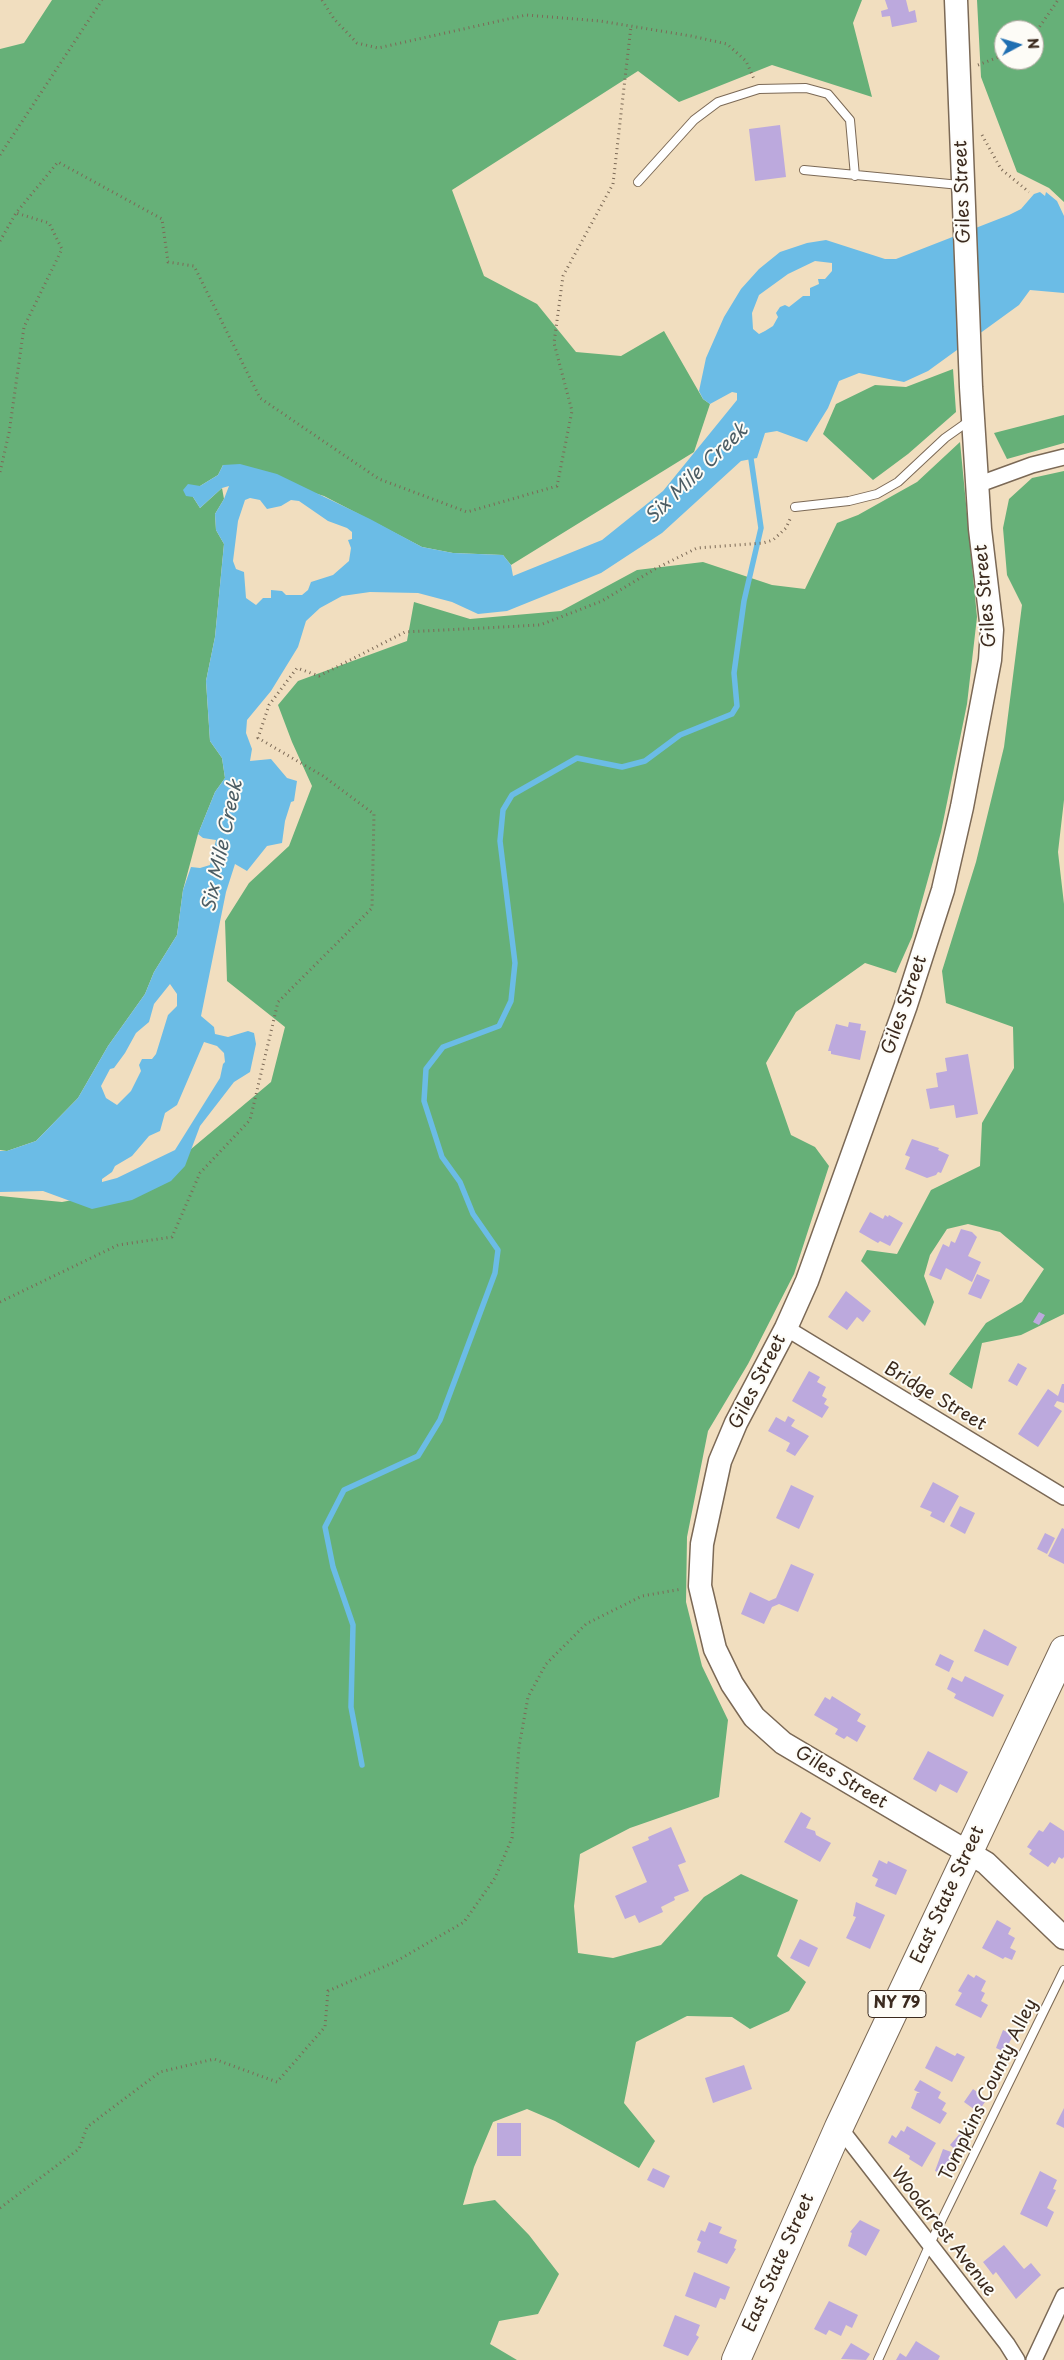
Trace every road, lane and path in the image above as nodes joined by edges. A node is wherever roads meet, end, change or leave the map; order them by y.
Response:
1 (102, 0) edge
2 (322, 0) edge
3 (956, 0) edge
4 (1058, 0) edge
5 (1044, 20) edge
6 (631, 26) junction
7 (994, 59) edge
8 (973, 67) dead end
9 (759, 89) junction
10 (980, 132) dead end
11 (0, 155) edge
12 (804, 170) dead end
13 (855, 176) junction
14 (638, 182) dead end
15 (962, 191) junction
16 (1029, 192) dead end
17 (16, 213) junction
18 (0, 241) edge
19 (973, 418) junction
20 (1064, 457) edge
21 (0, 472) edge
22 (978, 485) junction
23 (795, 507) joint
24 (0, 1302) edge
25 (786, 1328) junction
26 (1064, 1497) edge
27 (700, 1586) junction
28 (1064, 1650) edge
29 (969, 1851) junction
30 (1064, 1938) edge
31 (1064, 1970) edge
32 (839, 2127) junction
33 (0, 2208) edge
34 (929, 2246) junction
35 (1064, 2296) edge
36 (736, 2360) edge
37 (878, 2360) edge
38 (1017, 2360) edge
39 (1034, 2360) edge

1 - 11 path
2 - 6 path
3 - 15 street, Giles Street
4 - 5 path
6 - 9 path
6 - 17 path
7 - 8 path
9 - 13 lane
9 - 14 lane
10 - 16 path
12 - 13 lane
13 - 15 lane
15 - 19 street, Giles Street
17 - 18 path
17 - 21 path
19 - 22 street, Giles Street
19 - 23 lane
20 - 22 street
22 - 25 street, Giles Street
23 - 24 path
25 - 26 street, Bridge Street
25 - 27 street, Giles Street
27 - 29 street, Giles Street
27 - 33 path
28 - 29 highway, East State Street / NY 79
29 - 30 street, Giles Street
29 - 32 highway, East State Street / NY 79
31 - 34 lane, Tompkins County Alley
32 - 34 street, Woodcrest Avenue
32 - 36 highway, East State Street / NY 79
34 - 37 lane, Tompkins County Alley
34 - 38 street, Woodcrest Avenue
35 - 39 street

